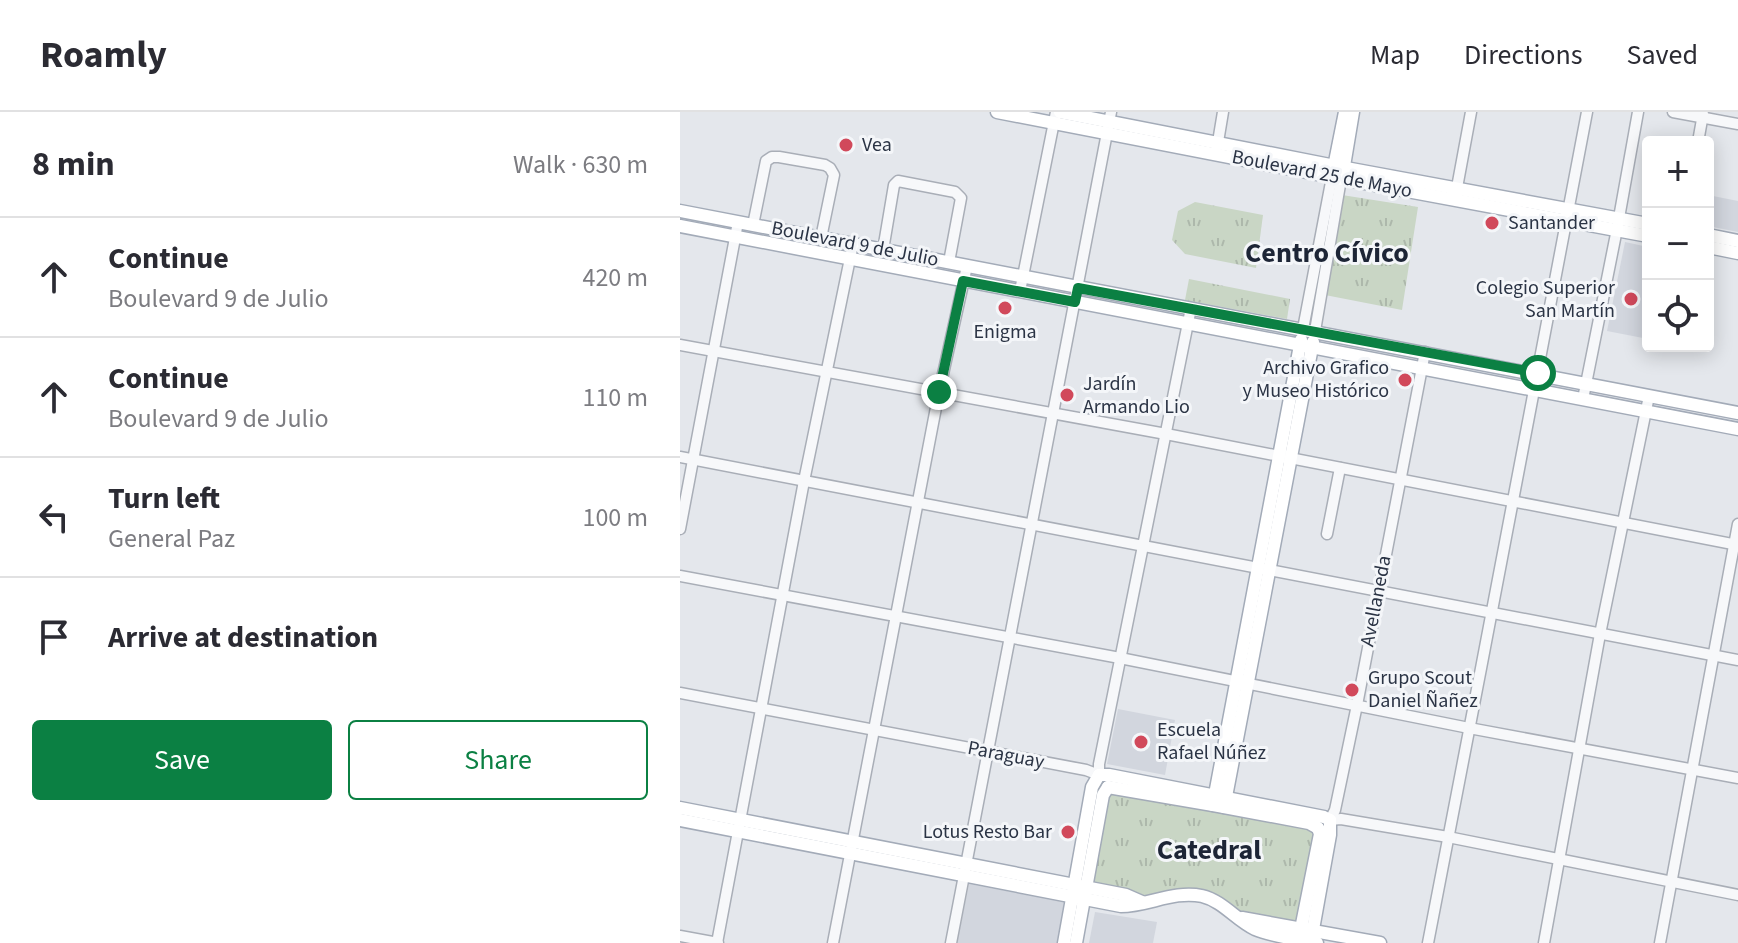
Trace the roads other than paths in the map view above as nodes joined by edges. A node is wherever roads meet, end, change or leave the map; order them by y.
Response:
1 (998, 112) edge
2 (1223, 112) edge
3 (1345, 112) edge
4 (1353, 112) edge
5 (1471, 112) edge
6 (1587, 112) edge
7 (1638, 112) edge
8 (1673, 112) edge
9 (1703, 115) edge
10 (1056, 116) edge
11 (1109, 122) edge
12 (1738, 124) edge
13 (1699, 136) edge
14 (1217, 148) junction
15 (1338, 172) junction
16 (1456, 193) junction
17 (680, 211) edge
18 (1569, 214) junction
19 (738, 222) junction
20 (1618, 224) junction
21 (1642, 224) edge
22 (753, 225) junction
23 (680, 226) edge
24 (1642, 234) edge
25 (1714, 236) edge
26 (735, 237) junction
27 (821, 238) junction
28 (1738, 241) edge
29 (853, 244) junction
30 (1714, 248) edge
31 (883, 250) junction
32 (1738, 253) edge
33 (850, 259) junction
34 (949, 262) junction
35 (967, 266) junction
36 (1023, 277) junction
37 (963, 281) junction
38 (1078, 288) junction
39 (1020, 291) junction
40 (1075, 302) junction
41 (1191, 308) junction
42 (1188, 323) junction
43 (1309, 330) junction
44 (680, 345) edge
45 (1306, 346) junction
46 (714, 351) junction
47 (1425, 352) junction
48 (1421, 369) junction
49 (826, 372) junction
50 (1538, 373) junction
51 (1587, 383) junction
52 (1534, 389) junction
53 (939, 392) junction
54 (1649, 396) junction
55 (1583, 399) junction
56 (1646, 412) junction
57 (1053, 413) junction
58 (1738, 413) edge
59 (1738, 429) edge
60 (1166, 434) junction
61 (680, 457) edge
62 (1284, 457) junction
63 (693, 460) junction
64 (1340, 468) junction
65 (1399, 479) junction
66 (804, 481) junction
67 (1513, 502) junction
68 (918, 503) junction
69 (1624, 523) junction
70 (1738, 524) edge
71 (1032, 525) junction
72 (680, 529) edge
73 (1327, 534) dead end
74 (1736, 544) edge
75 (1144, 546) junction
76 (1263, 570) junction
77 (680, 576) edge
78 (1378, 590) junction
79 (783, 595) junction
80 (1491, 613) junction
81 (897, 616) junction
82 (1600, 634) junction
83 (1010, 639) junction
84 (1712, 656) junction
85 (1120, 658) junction
86 (1738, 660) edge
87 (1242, 682) junction
88 (680, 693) edge
89 (1357, 705) junction
90 (761, 708) junction
91 (1469, 728) junction
92 (875, 731) junction
93 (1580, 747) junction
94 (988, 751) junction
95 (1692, 769) junction
96 (1099, 775) junction
97 (1738, 778) edge
98 (1108, 787) junction
99 (1220, 801) junction
100 (680, 808) edge
101 (680, 820) edge
102 (1324, 824) junction
103 (739, 825) junction
104 (1448, 837) junction
105 (852, 847) junction
106 (1559, 858) junction
107 (966, 869) junction
108 (1671, 882) junction
109 (1079, 892) junction
110 (1738, 895) edge
111 (680, 936) edge
112 (1307, 938) edge
113 (717, 943) edge
114 (833, 943) edge
115 (951, 943) edge
116 (1064, 943) edge
117 (1076, 943) edge
118 (1380, 943) edge
119 (1428, 943) edge
120 (1544, 943) edge
121 (1660, 943) edge

1 - 10 main road, Boulevard 25 de Mayo
2 - 14 street
3 - 15 main road
4 - 15 main road
5 - 16 street
6 - 18 street
7 - 20 street
8 - 9 street
9 - 12 street
9 - 13 street
10 - 11 main road, Boulevard 25 de Mayo
10 - 36 street
11 - 14 main road, Boulevard 25 de Mayo
11 - 38 street
14 - 15 main road, Boulevard 25 de Mayo
15 - 16 main road, Boulevard 25 de Mayo
15 - 43 street
16 - 18 main road, Boulevard 25 de Mayo
17 - 19 main road, Boulevard 9 de Julio
18 - 20 main road, Boulevard 25 de Mayo
18 - 50 street
19 - 22 main road, Boulevard 9 de Julio
19 - 26 street
20 - 21 main road, Boulevard 25 de Mayo
20 - 24 main road, Boulevard 25 de Mayo
20 - 51 street
22 - 27 main road, Boulevard 9 de Julio
22 - 27 street
23 - 26 main road, Boulevard 9 de Julio
25 - 28 main road
26 - 33 main road, Boulevard 9 de Julio
26 - 46 street
27 - 29 main road, Boulevard 9 de Julio
29 - 31 main road, Boulevard 9 de Julio
29 - 33 street
30 - 32 main road
31 - 34 main road, Boulevard 9 de Julio
31 - 34 street
33 - 37 main road, Boulevard 9 de Julio
33 - 49 street
34 - 35 main road, Boulevard 9 de Julio
35 - 36 main road, Boulevard 9 de Julio
35 - 37 street
36 - 38 main road, Boulevard 9 de Julio
36 - 39 street
37 - 39 main road, Boulevard 9 de Julio
37 - 53 street
38 - 40 street
38 - 41 main road, Boulevard 9 de Julio
39 - 40 main road, Boulevard 9 de Julio
40 - 42 main road, Boulevard 9 de Julio
40 - 57 street
41 - 42 street
41 - 43 main road, Boulevard 9 de Julio
42 - 45 main road, Boulevard 9 de Julio
42 - 60 street
43 - 45 main road
43 - 47 main road, Boulevard 9 de Julio
44 - 46 street
45 - 48 main road, Boulevard 9 de Julio
45 - 62 main road
46 - 49 street
46 - 63 street
47 - 48 street, Avellaneda
47 - 50 main road, Boulevard 9 de Julio
48 - 52 main road, Boulevard 9 de Julio
48 - 65 street, Avellaneda
49 - 53 street
49 - 66 street
50 - 51 main road, Boulevard 9 de Julio
50 - 52 street
51 - 54 main road, Boulevard 9 de Julio
51 - 55 street
52 - 55 main road, Boulevard 9 de Julio
52 - 67 street
53 - 57 street
53 - 68 street
54 - 56 street
54 - 58 main road, Boulevard 9 de Julio
55 - 56 main road, Boulevard 9 de Julio
56 - 59 main road, Boulevard 9 de Julio
56 - 69 street
57 - 60 street
57 - 71 street
60 - 62 street
60 - 75 street
61 - 63 street
62 - 64 street
62 - 76 main road
63 - 66 street
63 - 72 street
64 - 65 street
64 - 73 street
65 - 67 street
65 - 78 street, Avellaneda
66 - 68 street
66 - 79 street
67 - 69 street
67 - 80 street
68 - 71 street
68 - 81 street
69 - 74 street
69 - 82 street
70 - 74 street
71 - 75 street
71 - 83 street
74 - 84 street
75 - 76 street
75 - 85 street
76 - 78 street
76 - 87 main road
77 - 79 street
78 - 80 street
78 - 89 street, Avellaneda
79 - 81 street
79 - 90 street
80 - 82 street
80 - 91 street
81 - 83 street
81 - 92 street
82 - 84 street
82 - 93 street
83 - 85 street
83 - 94 street
84 - 86 street
84 - 95 street
85 - 87 street
85 - 96 street
87 - 89 street
87 - 99 main road
88 - 90 street, Paraguay
89 - 91 street
89 - 102 street, Avellaneda
90 - 92 street, Paraguay
90 - 103 street
91 - 93 street
91 - 104 street
92 - 94 street, Paraguay
92 - 105 street
93 - 95 street
93 - 106 street
94 - 96 street, Paraguay
94 - 107 street
95 - 97 street
95 - 108 street
96 - 98 main road
96 - 99 main road, Paraguay
96 - 109 main road
98 - 99 main road, Paraguay
98 - 109 main road
99 - 102 main road, Paraguay
100 - 103 main road
101 - 103 main road
102 - 104 street, Paraguay
102 - 112 main road, Avellaneda
103 - 105 main road
103 - 113 street
104 - 106 street, Paraguay
104 - 119 street
105 - 107 main road
105 - 114 street
106 - 108 street, Paraguay
106 - 120 street
107 - 109 main road
107 - 115 street
108 - 110 street, Paraguay
108 - 121 street
109 - 112 main road
109 - 116 main road
109 - 117 main road
111 - 113 street
112 - 118 main road

